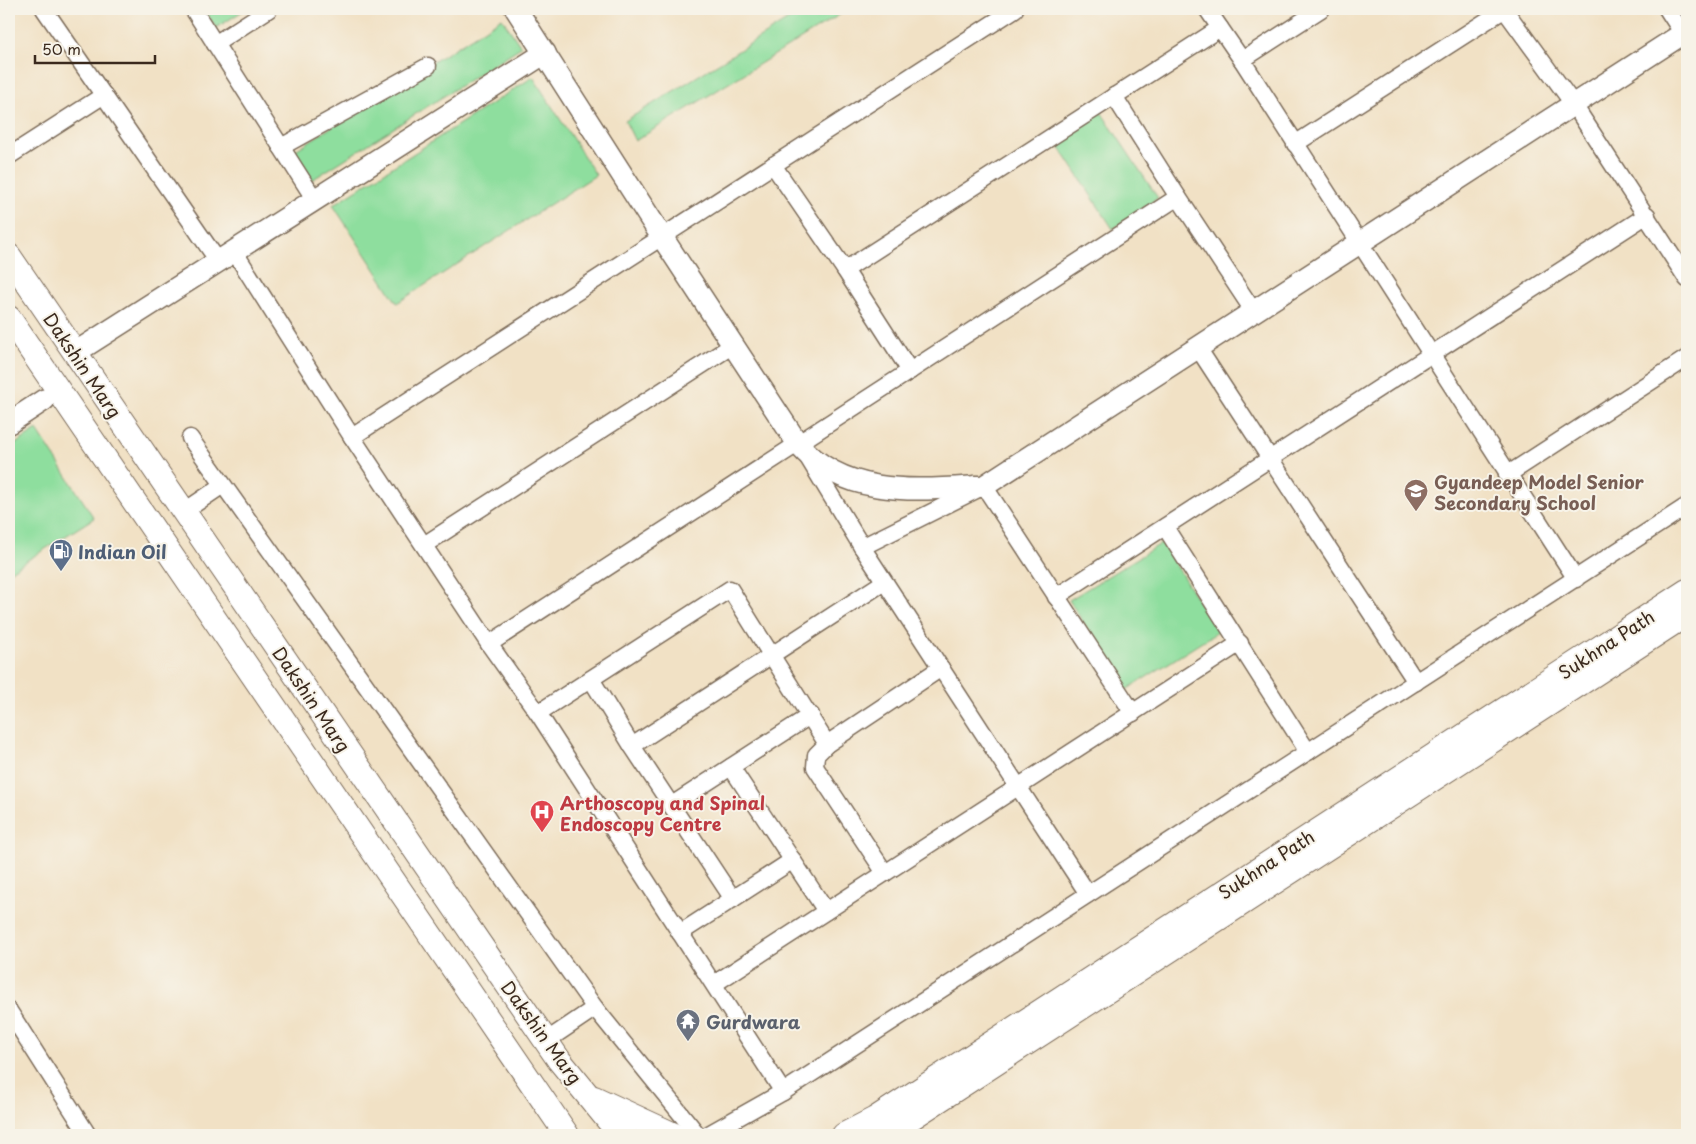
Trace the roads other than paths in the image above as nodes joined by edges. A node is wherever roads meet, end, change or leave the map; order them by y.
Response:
1 (44, 9) edge
2 (193, 9) edge
3 (269, 9) edge
4 (516, 9) edge
5 (1015, 9) edge
6 (1207, 9) edge
7 (1321, 9) edge
8 (1504, 9) edge
9 (1667, 9) edge
10 (1220, 28) junction
11 (1686, 35) edge
12 (215, 44) junction
13 (545, 53) junction
14 (1242, 60) junction
15 (428, 66) dead end
16 (104, 95) junction
17 (1114, 96) junction
18 (1574, 105) junction
19 (1295, 144) junction
20 (281, 147) junction
21 (9, 156) edge
22 (773, 165) junction
23 (1178, 198) junction
24 (315, 200) junction
25 (1647, 215) junction
26 (662, 237) junction
27 (1360, 243) junction
28 (9, 256) edge
29 (226, 256) junction
30 (846, 270) junction
31 (1687, 279) edge
32 (1254, 312) junction
33 (9, 318) edge
34 (733, 345) junction
35 (84, 347) dead end
36 (1198, 348) junction
37 (1431, 354) junction
38 (1687, 358) edge
39 (910, 371) junction
40 (44, 400) dead end
41 (9, 423) edge
42 (352, 437) junction
43 (190, 438) dead end
44 (801, 447) junction
45 (1271, 459) junction
46 (1507, 475) junction
47 (223, 485) junction
48 (984, 486) junction
49 (192, 506) dead end
50 (1687, 506) edge
51 (1165, 527) junction
52 (424, 545) junction
53 (862, 547) junction
54 (1576, 578) junction
55 (884, 582) junction
56 (1687, 591) edge
57 (1056, 598) junction
58 (1687, 614) edge
59 (1240, 643) junction
60 (489, 644) junction
61 (771, 655) junction
62 (941, 668) junction
63 (591, 679) junction
64 (1416, 682) junction
65 (538, 713) junction
66 (1133, 713) junction
67 (811, 715) junction
68 (827, 744) junction
69 (632, 746) junction
70 (1308, 752) junction
71 (731, 767) junction
72 (1019, 786) junction
73 (672, 806) junction
74 (793, 860) junction
75 (885, 873) junction
76 (1088, 894) junction
77 (733, 899) junction
78 (826, 912) junction
79 (680, 933) junction
80 (714, 984) junction
81 (594, 1008) junction
82 (9, 1011) edge
83 (546, 1040) junction
84 (783, 1092) junction
85 (588, 1095) junction
86 (546, 1104) junction
87 (88, 1135) edge
88 (552, 1135) edge
89 (567, 1135) edge
90 (625, 1135) edge
91 (674, 1135) edge
92 (698, 1135) edge
93 (707, 1135) edge
94 (844, 1135) edge
95 (885, 1135) edge

1 - 16 street
2 - 12 street
3 - 12 street
4 - 13 street
5 - 22 street
6 - 10 street
7 - 14 street
8 - 18 street
8 - 19 street
9 - 11 street
10 - 14 street
10 - 17 street
11 - 18 street
12 - 20 street
13 - 24 street
13 - 26 street
14 - 19 street
15 - 20 street
16 - 21 street
16 - 29 street
17 - 23 street
17 - 30 street
18 - 25 street
18 - 27 street
19 - 27 street
20 - 24 street
22 - 26 street
22 - 30 street
23 - 32 street
23 - 39 street
24 - 29 street
25 - 31 street
25 - 37 street
26 - 34 street
26 - 42 street
27 - 32 street
27 - 37 street
28 - 83 main road, Dakshin Marg
29 - 35 street
29 - 42 street
30 - 39 street
32 - 36 street
33 - 86 main road, Dakshin Marg
34 - 44 street
34 - 52 street
36 - 45 street
36 - 48 street
37 - 45 street
37 - 46 street
38 - 46 street
39 - 44 street
40 - 41 street
42 - 52 street
43 - 47 street
44 - 48 street
44 - 53 street
44 - 60 street
45 - 51 street
45 - 64 street
46 - 54 street
47 - 49 street
47 - 81 street
48 - 53 street
48 - 57 street
50 - 54 street
51 - 57 street
51 - 59 street
52 - 60 street
53 - 55 street
54 - 64 street
55 - 61 street
55 - 62 street
56 - 94 main road, Sukhna Path
57 - 66 street
58 - 95 main road, Sukhna Path
59 - 66 street
59 - 70 street
60 - 65 street
61 - 63 street
61 - 67 street
61 - 69 street
62 - 68 street
62 - 72 street
63 - 65 street
63 - 69 street
64 - 70 street
65 - 79 street
66 - 72 street
67 - 68 street
67 - 71 street
68 - 75 street
69 - 73 street
70 - 76 street
71 - 73 street
71 - 74 street
72 - 75 street
72 - 76 street
73 - 77 street
74 - 77 street
74 - 78 street
75 - 78 street
76 - 84 street
77 - 79 street
78 - 80 street
79 - 80 street
80 - 84 street
81 - 83 street
81 - 92 street
82 - 87 street
83 - 85 main road, Dakshin Marg
84 - 93 street
85 - 90 main road, Dakshin Marg
85 - 91 main road
86 - 88 main road
86 - 89 main road, Dakshin Marg

